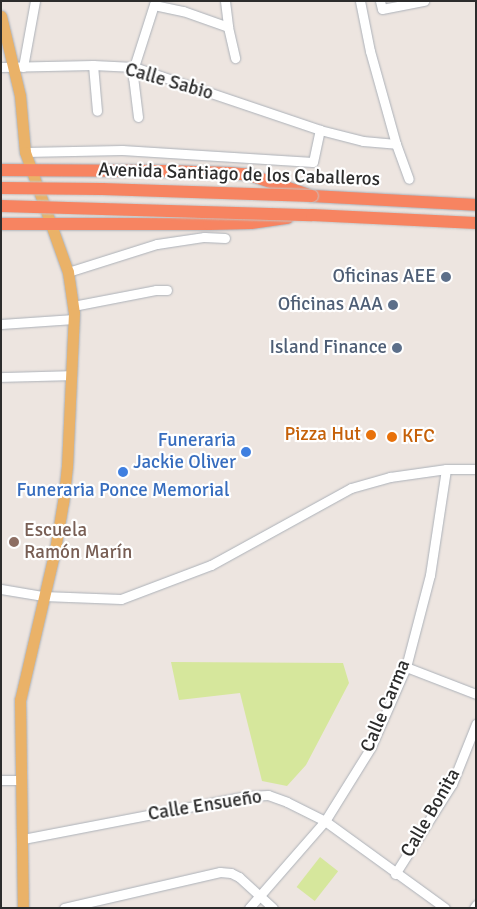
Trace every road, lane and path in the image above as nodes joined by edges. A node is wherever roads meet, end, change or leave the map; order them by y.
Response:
1 (35, 1) edge
2 (226, 1) edge
3 (360, 1) edge
4 (380, 1) edge
5 (424, 1) edge
6 (155, 3) edge
7 (1, 16) edge
8 (228, 27) junction
9 (235, 58) dead end
10 (94, 65) junction
11 (18, 66) junction
12 (1, 67) edge
13 (134, 68) junction
14 (96, 112) dead end
15 (138, 117) dead end
16 (320, 130) junction
17 (396, 144) junction
18 (26, 152) junction
19 (1, 170) edge
20 (30, 170) junction
21 (410, 179) dead end
22 (1, 188) edge
23 (312, 196) junction
24 (476, 196) edge
25 (438, 203) junction
26 (476, 205) edge
27 (1, 206) edge
28 (312, 215) junction
29 (476, 223) edge
30 (1, 224) edge
31 (51, 224) junction
32 (225, 238) dead end
33 (68, 272) junction
34 (167, 290) dead end
35 (73, 306) junction
36 (74, 319) junction
37 (1, 324) edge
38 (72, 374) junction
39 (1, 377) edge
40 (446, 469) junction
41 (476, 469) edge
42 (1, 589) edge
43 (43, 596) junction
44 (406, 667) junction
45 (476, 694) edge
46 (476, 724) edge
47 (1, 780) edge
48 (20, 780) junction
49 (325, 821) junction
50 (23, 839) junction
51 (395, 874) junction
52 (260, 896) junction
53 (23, 908) edge
54 (64, 908) edge
55 (249, 908) edge
56 (273, 908) edge
57 (445, 908) edge

1 - 11 street
2 - 8 street
3 - 17 street
4 - 5 street
6 - 8 street
6 - 13 street
7 - 11 main road
8 - 9 street
10 - 11 street, Calle Sabio
10 - 13 street, Calle Sabio
10 - 14 street
11 - 12 street, Calle Sabio
11 - 18 main road
13 - 15 street
13 - 16 street, Calle Sabio
16 - 17 street, Calle Sabio
16 - 18 street
17 - 21 street
18 - 20 main road
19 - 20 highway
20 - 23 highway, bridge
20 - 31 main road
22 - 23 highway, Avenida Santiago de los Caballeros, bridge
23 - 25 highway, Avenida Santiago de los Caballeros
24 - 25 highway
25 - 26 highway, Avenida Santiago de los Caballeros
27 - 28 highway, Avenida Santiago de los Caballeros, bridge
28 - 29 highway, Avenida Santiago de los Caballeros, bridge
28 - 31 highway, bridge
30 - 31 highway
31 - 33 main road
32 - 33 street
33 - 35 main road
34 - 35 street
35 - 36 main road
36 - 37 street
36 - 38 main road
38 - 39 street
38 - 43 main road
40 - 41 street
40 - 43 street
40 - 44 street, Calle Carma
42 - 43 street
43 - 48 main road
44 - 45 street
44 - 49 street, Calle Carma
46 - 51 street, Calle Bonita
47 - 48 street
48 - 50 main road
49 - 50 street, Calle Ensueño
49 - 51 street, Calle Ensueño
49 - 52 street, Calle Carma
50 - 53 main road
51 - 57 street, Calle Ensueño
52 - 54 street
52 - 55 street, Calle Carma
52 - 56 street

